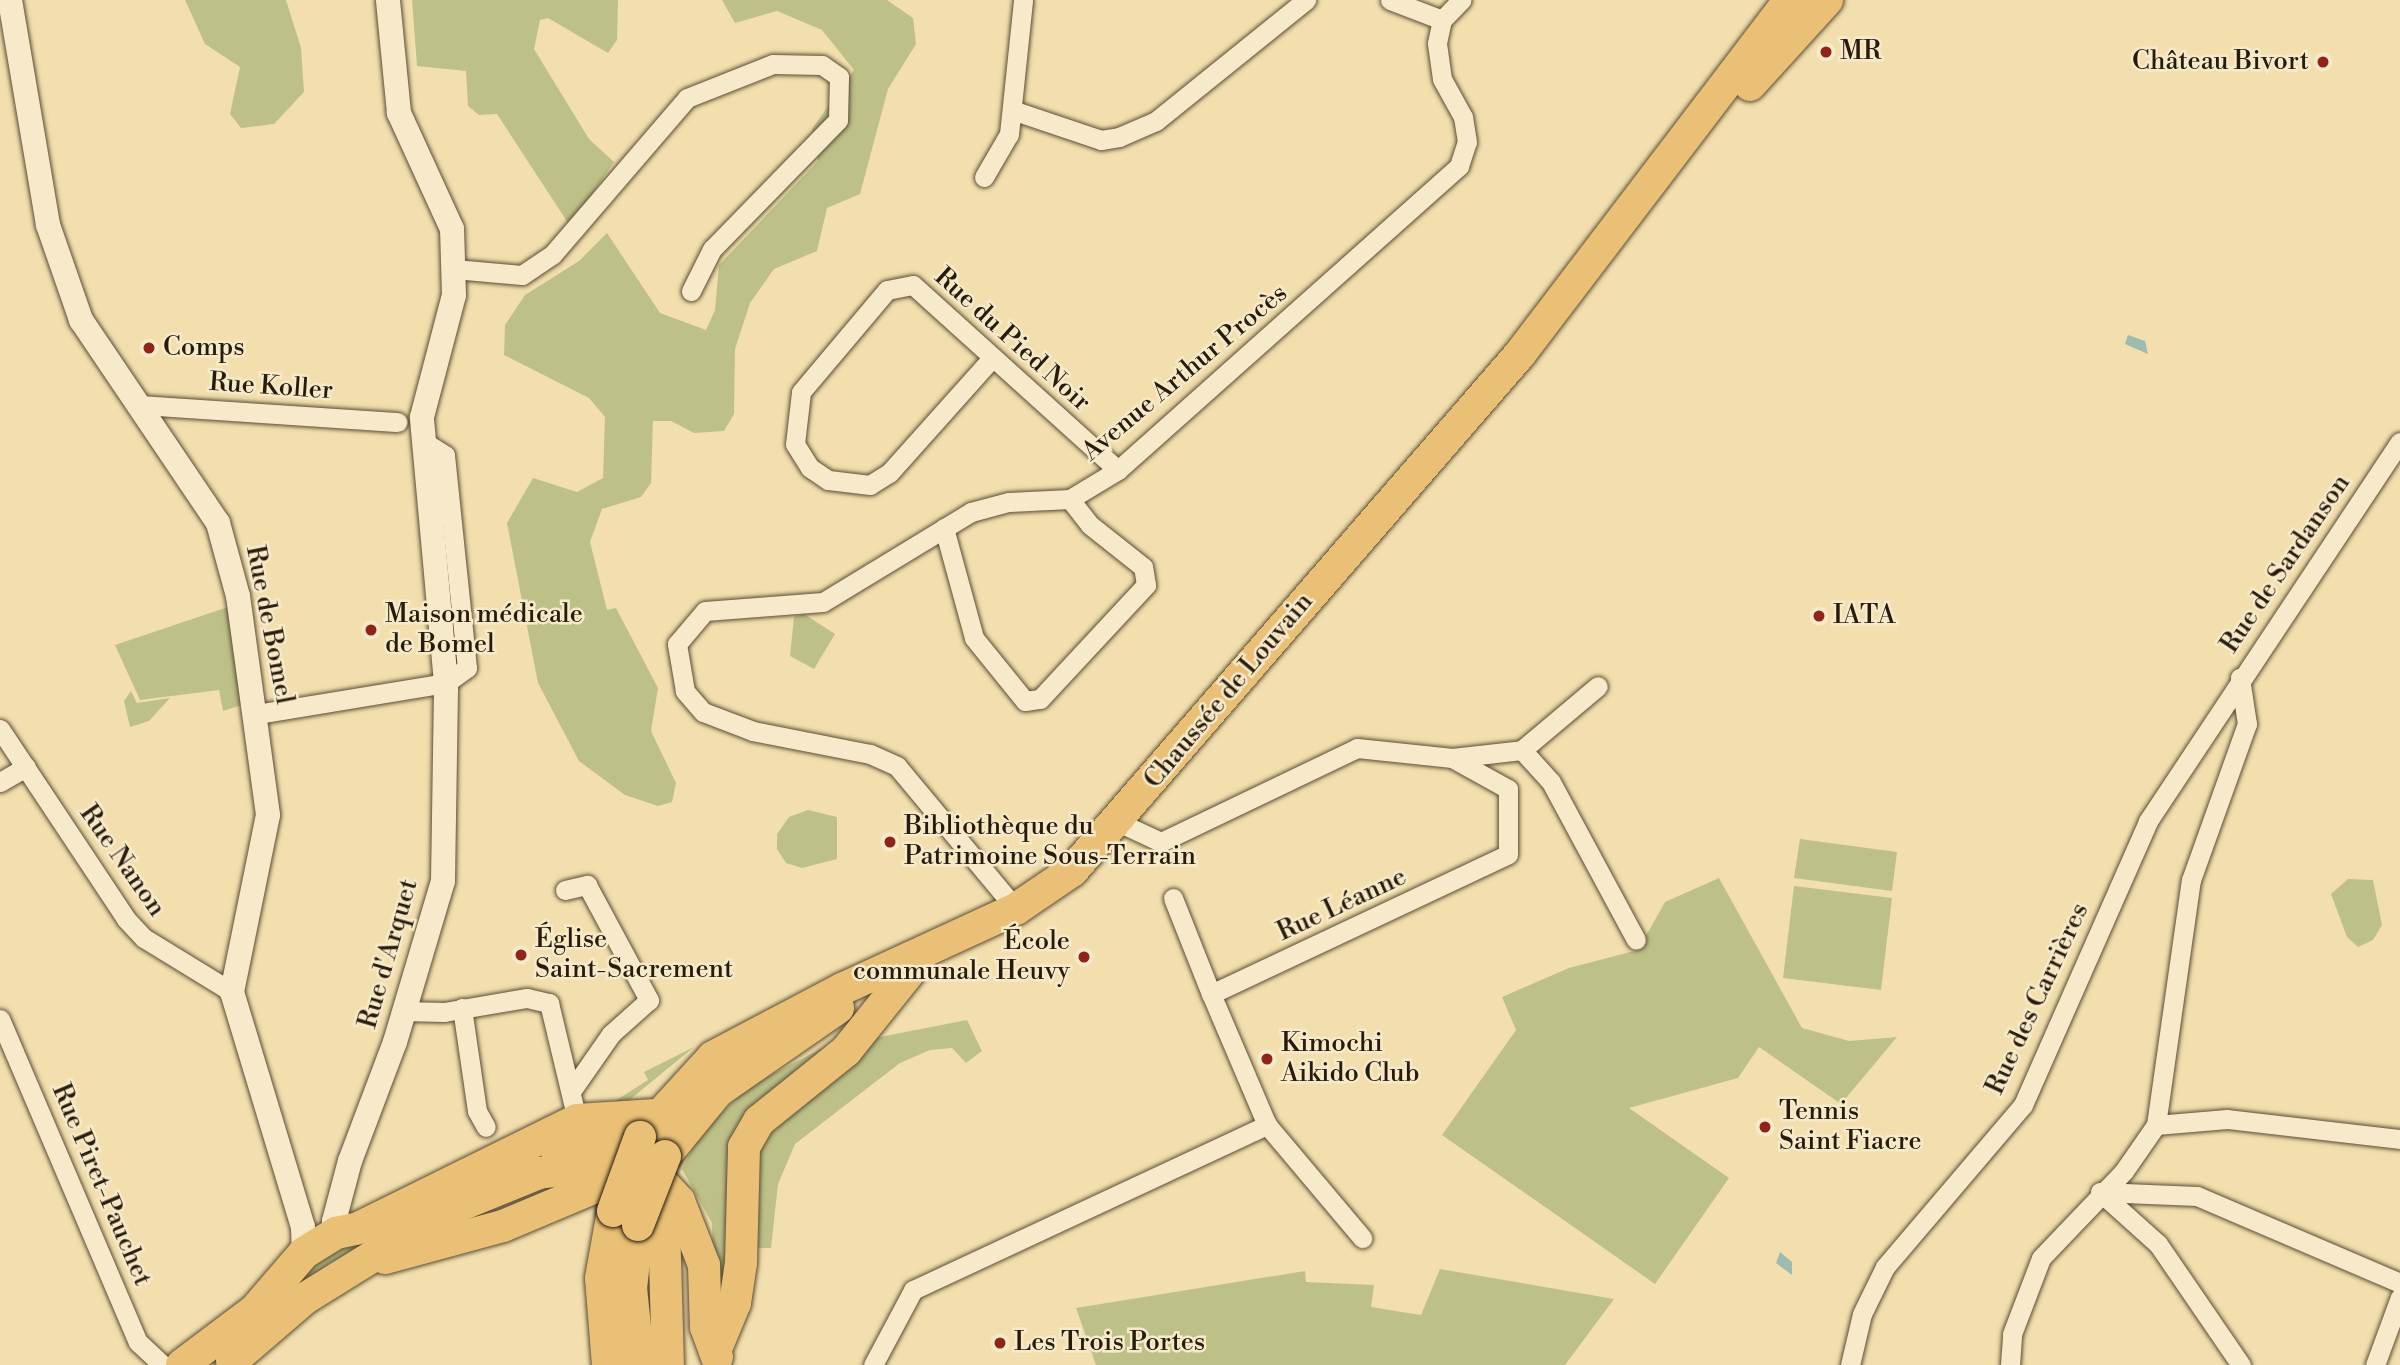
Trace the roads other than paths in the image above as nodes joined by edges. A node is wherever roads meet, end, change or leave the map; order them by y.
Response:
1 (10, 0) edge
2 (388, 0) edge
3 (1023, 0) edge
4 (1306, 0) edge
5 (1390, 0) edge
6 (1461, 0) edge
7 (1790, 0) edge
8 (1827, 0) edge
9 (1442, 20) junction
10 (1012, 110) junction
11 (984, 177) dead end
12 (1648, 194) junction
13 (454, 269) junction
14 (691, 291) dead end
15 (992, 358) junction
16 (141, 405) junction
17 (397, 422) dead end
18 (2400, 442) edge
19 (1118, 470) junction
20 (1070, 499) junction
21 (944, 528) junction
22 (2240, 678) junction
23 (446, 683) junction
24 (1598, 686) dead end
25 (257, 714) junction
26 (0, 729) edge
27 (1522, 750) junction
28 (1452, 758) junction
29 (26, 767) junction
30 (0, 782) edge
31 (1118, 822) junction
32 (565, 890) dead end
33 (1173, 898) dead end
34 (1016, 909) junction
35 (1636, 940) dead end
36 (922, 956) junction
37 (887, 972) junction
38 (232, 992) junction
39 (1211, 994) junction
40 (462, 1008) junction
41 (402, 1011) junction
42 (0, 1019) edge
43 (575, 1105) junction
44 (1267, 1125) junction
45 (2156, 1125) junction
46 (486, 1127) dead end
47 (641, 1137) junction
48 (2400, 1139) edge
49 (503, 1185) junction
50 (2100, 1192) junction
51 (446, 1212) junction
52 (300, 1214) junction
53 (348, 1230) junction
54 (1362, 1238) dead end
55 (304, 1252) junction
56 (357, 1265) junction
57 (2400, 1283) edge
58 (2400, 1297) edge
59 (619, 1320) junction
60 (717, 1358) edge
61 (179, 1363) edge
62 (235, 1363) edge
63 (608, 1365) edge
64 (639, 1365) edge
65 (668, 1365) edge
66 (873, 1365) edge
67 (1850, 1365) edge
68 (2010, 1365) edge
69 (2241, 1365) edge
70 (2375, 1365) edge

1 - 16 street, Rue de Bomel
2 - 13 street, Rue d'Arquet
3 - 10 street
4 - 10 street
5 - 9 street
6 - 9 street
7 - 12 main road, Chaussée de Louvain
8 - 12 main road, Chaussée de Louvain
9 - 19 street, Avenue Arthur Procès
10 - 11 street
12 - 31 main road, Chaussée de Louvain
13 - 14 street
13 - 23 street, Rue d'Arquet
15 - 15 street, Rue du Pied Noir
15 - 19 street, Rue du Pied Noir
16 - 17 street, Rue Koller
16 - 25 street, Rue de Bomel
18 - 22 street, Rue de Sardanson
19 - 20 street, Avenue Arthur Procès
20 - 21 street, Avenue Arthur Procès
20 - 21 street
21 - 34 street, Avenue Arthur Procès
22 - 45 street, Rue de Sardanson
22 - 67 street, Rue des Carrières
23 - 25 street
23 - 41 street, Rue d'Arquet
24 - 27 street
25 - 38 street, Rue de Bomel
26 - 29 street, Rue Nanon
27 - 28 street
27 - 35 street
28 - 31 street
28 - 39 street, Rue Léanne
29 - 30 street
29 - 38 street, Rue Nanon
31 - 34 main road, Chaussée de Louvain
32 - 43 street
33 - 39 street
34 - 36 main road, Chaussée de Louvain
36 - 37 main road, Chaussée de Louvain
36 - 60 main road
37 - 47 main road, Chaussée de Louvain
37 - 59 main road, bridge
38 - 52 street, Rue de Bomel
39 - 44 street
40 - 41 street
40 - 43 street
40 - 46 street
41 - 53 street, Rue d'Arquet
42 - 61 street, Rue Piret-Pauchet
43 - 47 main road
43 - 53 main road
44 - 54 street
44 - 66 street
45 - 48 street
45 - 50 street
47 - 56 main road, Chaussée de Louvain
47 - 59 main road, bridge
49 - 51 main road
49 - 60 main road
49 - 65 main road
50 - 57 street
50 - 68 street
50 - 69 street
51 - 53 main road
51 - 56 main road
52 - 53 street
52 - 55 street, Rue de Bomel
53 - 55 main road
55 - 61 main road
56 - 62 main road
58 - 70 street
59 - 63 main road
59 - 64 main road
61 - 62 main road

